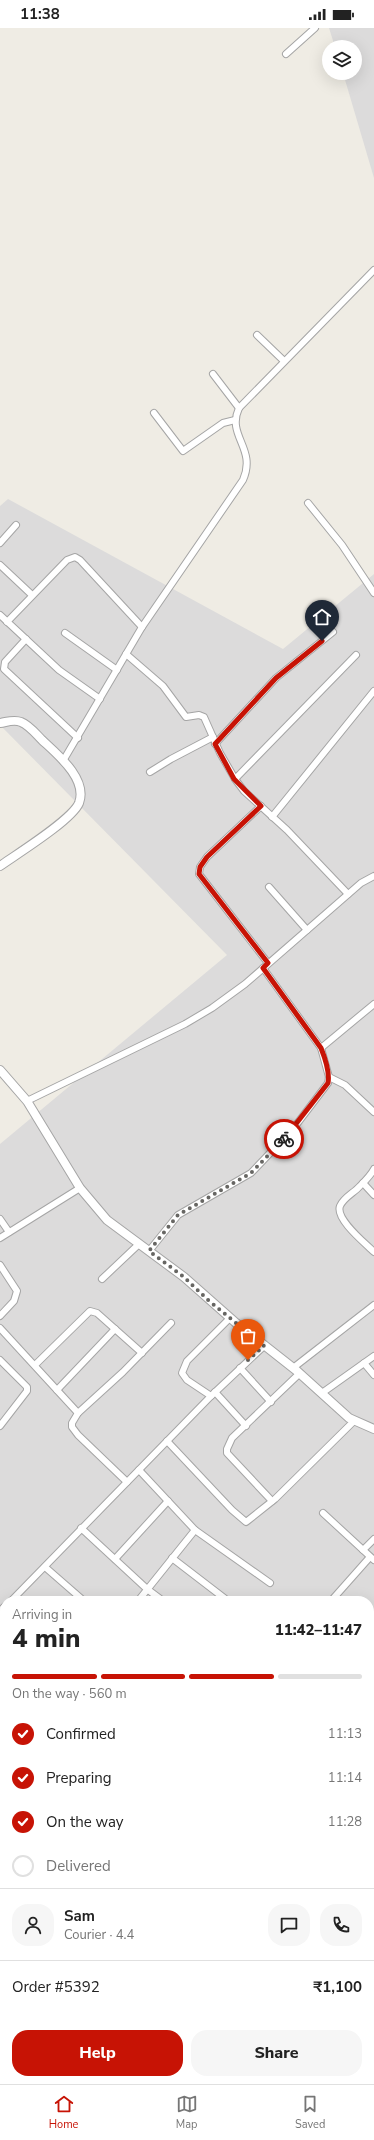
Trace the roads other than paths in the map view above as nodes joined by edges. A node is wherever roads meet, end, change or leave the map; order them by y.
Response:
1 (315, 28) edge
2 (286, 54) dead end
3 (374, 270) edge
4 (257, 335) dead end
5 (284, 361) junction
6 (213, 374) dead end
7 (240, 408) junction
8 (154, 413) dead end
9 (235, 420) junction
10 (308, 503) dead end
11 (16, 525) dead end
12 (0, 543) edge
13 (0, 565) edge
14 (374, 593) edge
15 (32, 595) junction
16 (0, 615) edge
17 (7, 622) junction
18 (142, 627) junction
19 (333, 632) dead end
20 (65, 633) dead end
21 (26, 639) junction
22 (126, 654) junction
23 (356, 655) dead end
24 (117, 670) junction
25 (374, 691) edge
26 (100, 699) junction
27 (0, 723) edge
28 (213, 737) junction
29 (78, 738) junction
30 (215, 744) junction
31 (64, 761) junction
32 (150, 772) dead end
33 (234, 779) junction
34 (261, 806) junction
35 (272, 817) junction
36 (0, 866) edge
37 (374, 876) edge
38 (269, 887) dead end
39 (348, 894) junction
40 (307, 930) junction
41 (268, 963) junction
42 (263, 968) junction
43 (374, 1004) edge
44 (321, 1048) junction
45 (0, 1070) edge
46 (329, 1077) junction
47 (27, 1101) junction
48 (374, 1112) edge
49 (374, 1169) edge
50 (363, 1183) junction
51 (80, 1188) junction
52 (374, 1195) edge
53 (0, 1219) edge
54 (9, 1232) junction
55 (0, 1238) edge
56 (139, 1244) junction
57 (149, 1251) junction
58 (374, 1252) edge
59 (0, 1266) edge
60 (102, 1279) dead end
61 (374, 1305) edge
62 (0, 1316) edge
63 (230, 1318) junction
64 (171, 1324) dead end
65 (0, 1328) edge
66 (115, 1329) junction
67 (264, 1346) junction
68 (142, 1353) junction
69 (374, 1356) edge
70 (364, 1363) junction
71 (1, 1364) edge
72 (35, 1365) junction
73 (240, 1368) junction
74 (297, 1370) junction
75 (374, 1375) edge
76 (57, 1390) junction
77 (322, 1393) junction
78 (213, 1394) junction
79 (271, 1402) junction
80 (78, 1413) junction
81 (354, 1421) junction
82 (0, 1426) edge
83 (246, 1426) junction
84 (373, 1428) edge
85 (167, 1441) junction
86 (139, 1470) junction
87 (127, 1482) junction
88 (168, 1501) junction
89 (272, 1501) junction
90 (323, 1513) dead end
91 (81, 1528) junction
92 (195, 1530) junction
93 (374, 1539) edge
94 (363, 1550) junction
95 (172, 1558) junction
96 (115, 1559) junction
97 (372, 1559) edge
98 (45, 1568) junction
99 (270, 1583) dead end
100 (147, 1589) junction
101 (16, 1596) edge
102 (78, 1596) edge
103 (142, 1596) edge
104 (156, 1596) edge
105 (221, 1596) edge
106 (336, 1596) edge

1 - 2 street
3 - 5 street
4 - 5 street
5 - 7 street
6 - 7 street
7 - 9 street
8 - 9 street
9 - 18 street
10 - 14 street
11 - 12 street
13 - 15 street
15 - 17 street
15 - 18 street
16 - 17 street
17 - 21 street
18 - 22 street
19 - 30 street
20 - 24 street
21 - 26 street
21 - 29 street
22 - 24 street
22 - 28 street
23 - 33 street
24 - 26 street
25 - 35 street
26 - 29 street
27 - 31 street
28 - 30 street
28 - 32 street
29 - 31 street
30 - 33 street
31 - 36 street
33 - 34 street
34 - 35 street
34 - 41 street
35 - 39 street
37 - 39 street
38 - 40 street
39 - 40 street
40 - 41 street
41 - 42 street
42 - 44 street
42 - 47 street
43 - 44 street
44 - 46 street
45 - 47 street
46 - 48 street
46 - 57 street
47 - 51 street
49 - 50 street
50 - 52 street
50 - 58 street
51 - 54 street
51 - 56 street
53 - 54 street
54 - 55 street
56 - 57 street
56 - 60 street
57 - 63 street
59 - 62 street
61 - 74 street
63 - 67 street
63 - 78 street
64 - 68 street
65 - 72 street
66 - 68 street
66 - 72 street
66 - 76 street
67 - 73 street
67 - 74 street
68 - 80 street
69 - 70 street
70 - 75 street
70 - 77 street
71 - 82 street
72 - 76 street
73 - 78 street
73 - 79 street
74 - 77 street
74 - 79 street
76 - 80 street
77 - 81 street
78 - 83 street
78 - 85 street
79 - 83 street
80 - 87 street
81 - 84 street
81 - 89 street
83 - 89 street
85 - 86 street
85 - 89 street
86 - 87 street
86 - 88 street
87 - 91 street
88 - 92 street
88 - 96 street
90 - 94 street
91 - 96 street
91 - 98 street
92 - 95 street
92 - 99 street
93 - 94 street
94 - 97 street
95 - 100 street
95 - 105 street
96 - 100 street
97 - 106 street
98 - 101 street
98 - 102 street
100 - 103 street
100 - 104 street

